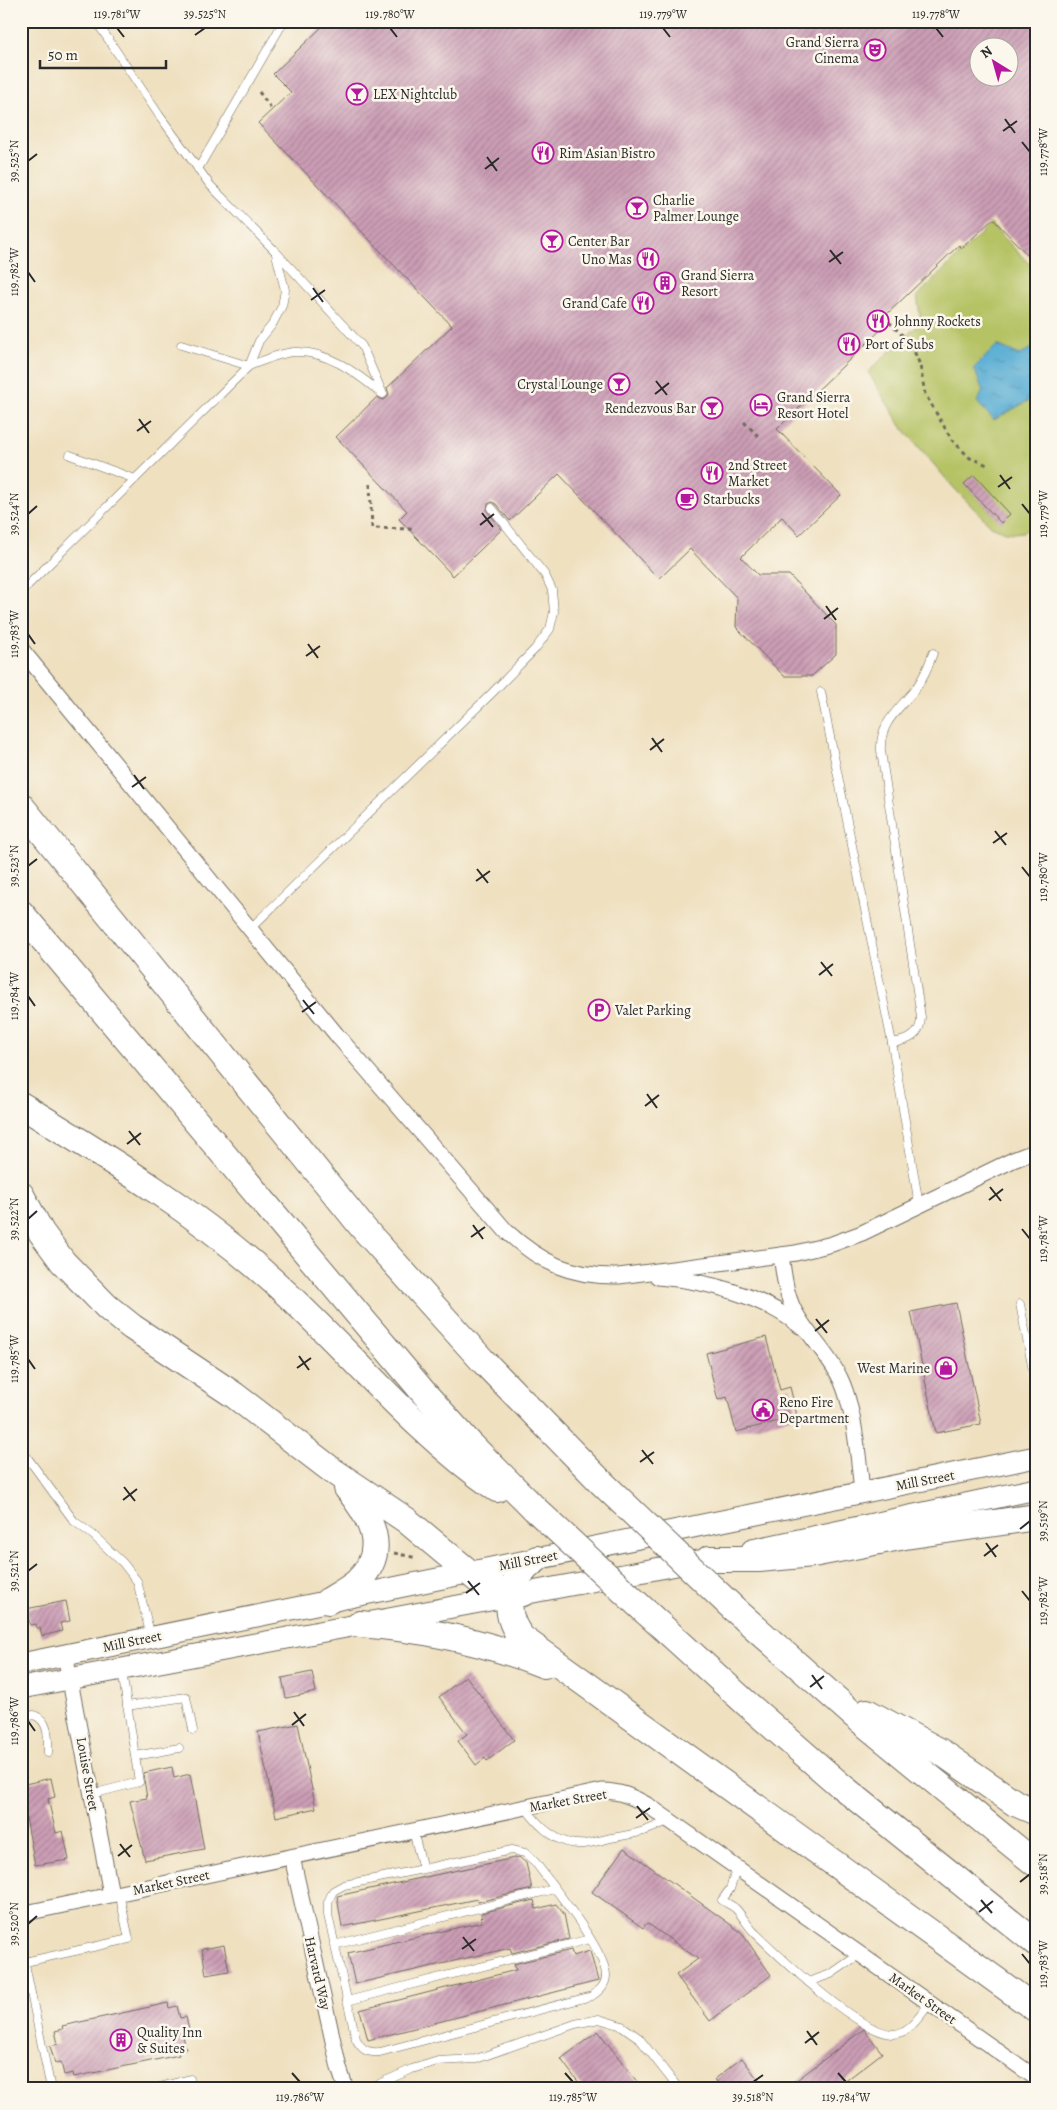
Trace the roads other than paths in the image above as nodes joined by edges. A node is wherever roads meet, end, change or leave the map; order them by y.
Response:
1 (96, 21) edge
2 (284, 21) edge
3 (198, 169) junction
4 (276, 252) junction
5 (181, 345) dead end
6 (249, 366) junction
7 (70, 455) dead end
8 (135, 479) junction
9 (492, 508) dead end
10 (21, 592) edge
11 (21, 649) edge
12 (933, 653) dead end
13 (821, 692) dead end
14 (21, 806) edge
15 (21, 913) edge
16 (250, 929) junction
17 (892, 1043) junction
18 (21, 1105) edge
19 (1036, 1152) edge
20 (21, 1195) edge
21 (919, 1205) junction
22 (781, 1255) junction
23 (619, 1276) junction
24 (1020, 1304) dead end
25 (818, 1342) junction
26 (1036, 1386) edge
27 (21, 1449) edge
28 (1036, 1457) edge
29 (333, 1470) junction
30 (1036, 1489) edge
31 (862, 1492) junction
32 (533, 1508) junction
33 (1036, 1518) edge
34 (537, 1559) junction
35 (709, 1559) junction
36 (468, 1573) junction
37 (514, 1593) junction
38 (328, 1601) junction
39 (360, 1624) junction
40 (151, 1637) junction
41 (65, 1654) junction
42 (21, 1664) edge
43 (797, 1665) junction
44 (122, 1669) junction
45 (70, 1678) junction
46 (21, 1688) edge
47 (600, 1693) junction
48 (127, 1706) junction
49 (21, 1718) edge
50 (193, 1730) dead end
51 (179, 1748) dead end
52 (48, 1753) dead end
53 (135, 1756) junction
54 (92, 1794) junction
55 (525, 1807) junction
56 (1036, 1812) edge
57 (668, 1820) junction
58 (413, 1831) junction
59 (292, 1857) junction
60 (1036, 1864) edge
61 (737, 1868) junction
62 (423, 1869) junction
63 (554, 1889) junction
64 (115, 1894) junction
65 (21, 1914) edge
66 (590, 1939) junction
67 (1036, 1943) edge
68 (21, 1945) edge
69 (334, 1945) junction
70 (860, 1954) junction
71 (25, 1962) junction
72 (808, 1982) junction
73 (347, 2001) junction
74 (930, 2003) junction
75 (1036, 2009) edge
76 (1036, 2078) edge
77 (190, 2079) dead end
78 (388, 2080) junction
79 (51, 2089) edge
80 (152, 2089) edge
81 (346, 2089) edge
82 (368, 2089) edge
83 (397, 2089) edge
84 (679, 2089) edge

1 - 3 lane
2 - 3 lane
3 - 4 lane
4 - 6 lane
4 - 6 lane
5 - 6 lane
6 - 8 lane
7 - 8 lane
8 - 10 lane
9 - 16 lane
11 - 16 street
12 - 17 lane
13 - 17 lane
14 - 43 highway, bridge
15 - 32 highway
16 - 23 street
17 - 21 lane
18 - 32 highway
19 - 21 street
20 - 29 highway
21 - 22 street
22 - 23 street
22 - 25 street
23 - 25 street
24 - 26 lane
25 - 31 street
27 - 40 lane
28 - 31 main road, Mill Street
29 - 36 highway
29 - 38 highway
30 - 35 main road, Mill Street
31 - 34 main road, Mill Street
32 - 67 highway, bridge
33 - 35 highway
34 - 36 main road, Mill Street
34 - 37 highway
35 - 37 main road, Mill Street
36 - 37 highway
36 - 38 main road, Mill Street
37 - 39 main road, Mill Street
37 - 47 highway
38 - 40 main road, Mill Street
39 - 44 main road, Mill Street
39 - 47 highway
40 - 41 main road, Mill Street
41 - 42 main road, Mill Street
41 - 45 street, Louise Street
43 - 56 highway
43 - 60 highway
44 - 45 main road, Mill Street
44 - 48 lane
45 - 46 main road, Mill Street
45 - 54 street, Louise Street
47 - 75 highway
48 - 50 lane
48 - 53 lane
49 - 52 lane
51 - 53 lane
53 - 54 lane
54 - 64 street, Louise Street
55 - 57 street, Market Street
55 - 57 lane
55 - 58 street, Market Street
57 - 61 street, Market Street
58 - 59 street, Market Street
58 - 62 lane
59 - 64 street, Market Street
59 - 81 street, Harvard Way
61 - 70 street, Market Street
61 - 72 lane
62 - 63 lane
62 - 69 lane
63 - 66 lane
63 - 69 lane
64 - 65 street, Market Street
64 - 71 lane
66 - 73 lane
66 - 73 lane
68 - 71 lane
69 - 73 lane
70 - 72 lane
70 - 74 street, Market Street
71 - 79 lane
72 - 74 lane
74 - 76 street, Market Street
77 - 80 lane
78 - 82 lane
78 - 83 lane
78 - 84 lane

